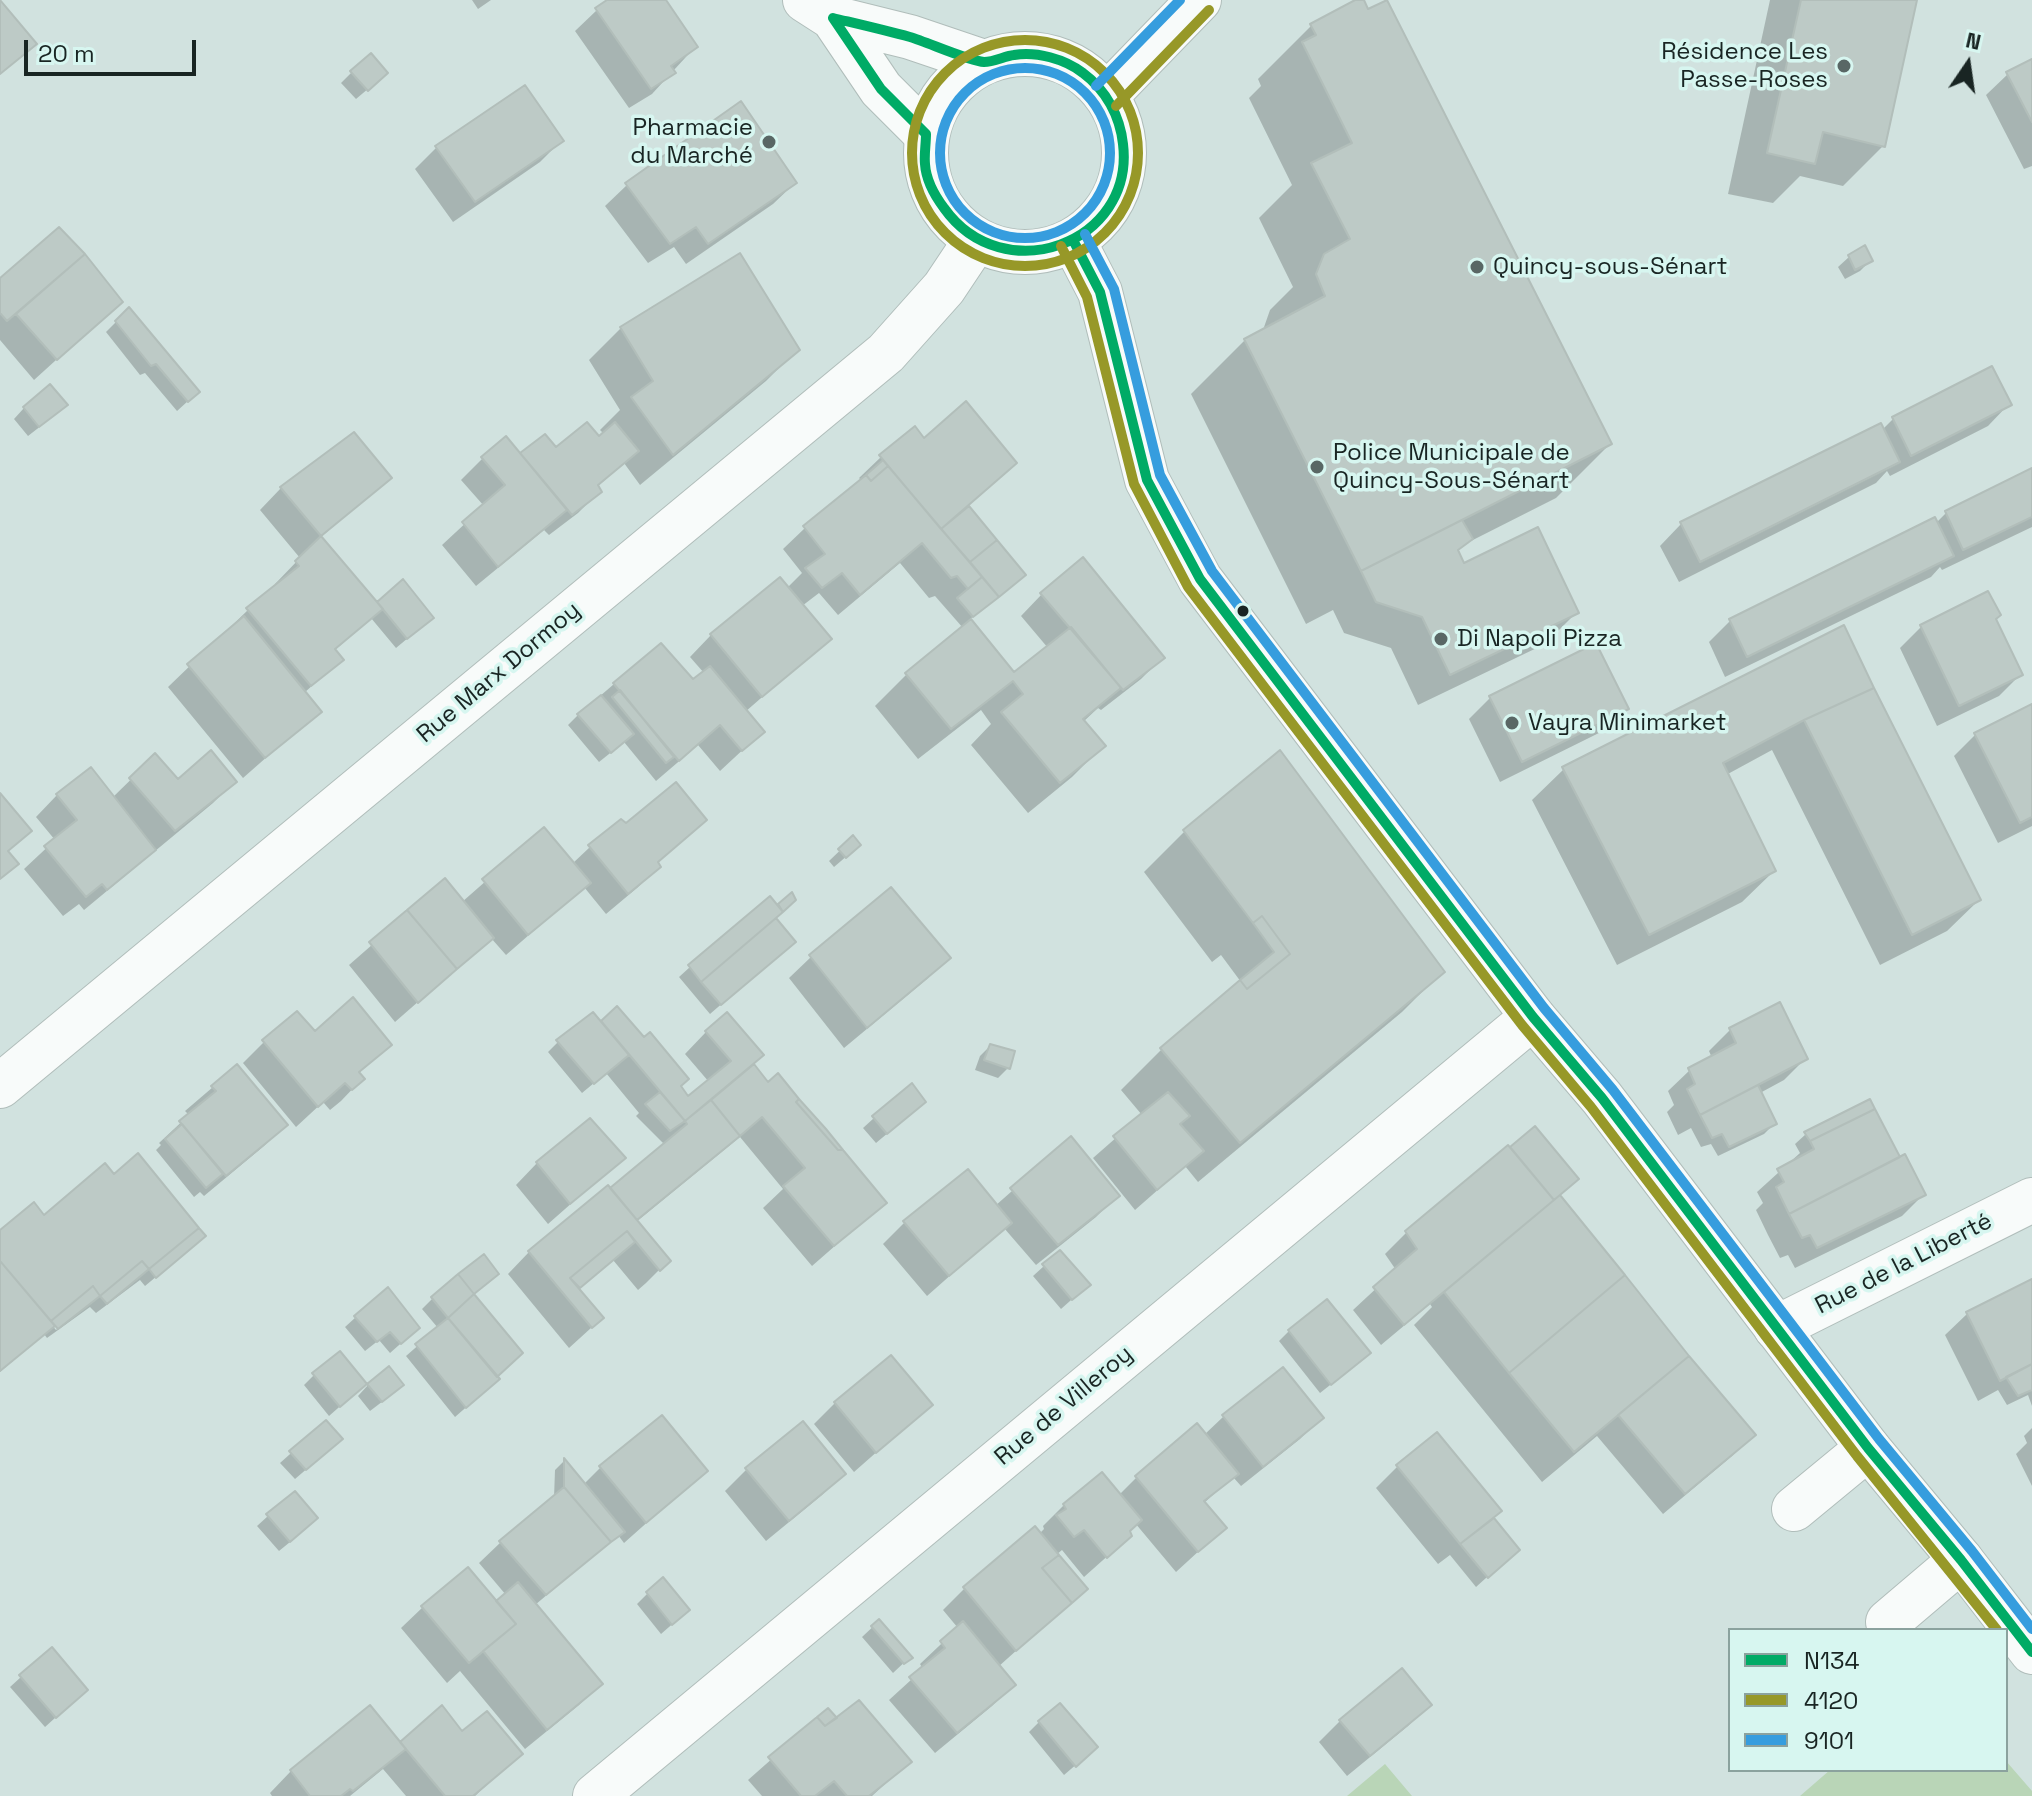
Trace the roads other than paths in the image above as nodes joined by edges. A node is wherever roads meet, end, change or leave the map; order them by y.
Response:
1 (1199, 0) edge
2 (819, 9) edge
3 (984, 62) junction
4 (1106, 96) junction
5 (926, 134) junction
6 (976, 240) junction
7 (1073, 240) junction
8 (1533, 1017) junction
9 (0, 1086) edge
10 (2032, 1200) edge
11 (1776, 1328) junction
12 (1868, 1448) junction
13 (1794, 1509) dead end
14 (1961, 1560) junction
15 (1888, 1622) dead end
16 (2032, 1652) edge
17 (595, 1796) edge

1 - 4 street
2 - 3 street
2 - 5 street
3 - 4 street
3 - 5 street
4 - 7 street
5 - 6 street
6 - 7 street
6 - 9 street, Rue Marx Dormoy
7 - 8 street
8 - 11 street
8 - 17 street, Rue de Villeroy
10 - 11 street, Rue de la Liberté
11 - 12 street
12 - 13 street
12 - 14 street
14 - 15 street
14 - 16 street

